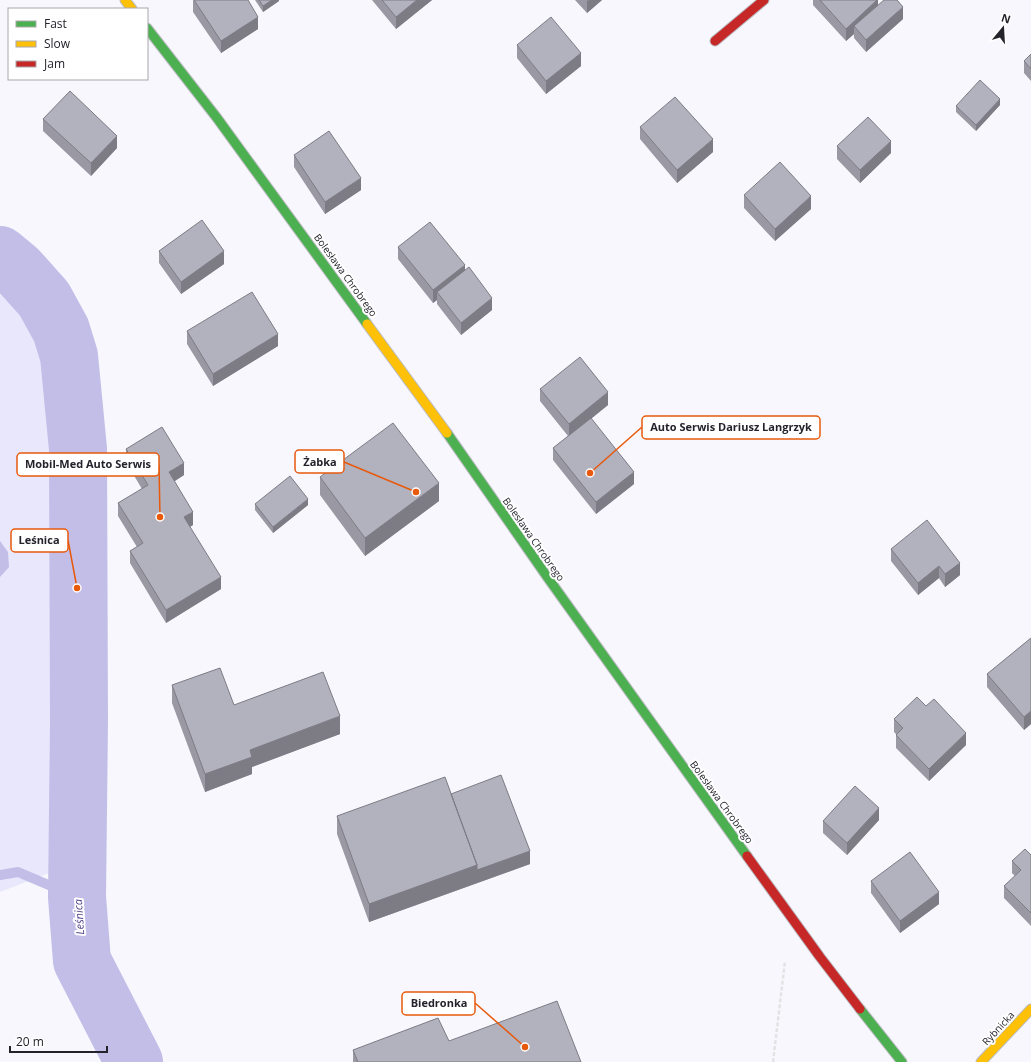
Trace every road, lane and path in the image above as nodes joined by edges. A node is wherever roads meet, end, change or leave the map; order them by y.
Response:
1 (125, 0) edge
2 (764, 0) edge
3 (131, 8) edge
4 (148, 29) edge
5 (715, 41) dead end
6 (785, 961) dead end
7 (1031, 1009) edge
8 (773, 1062) edge
9 (902, 1062) edge
10 (981, 1062) edge

1 - 3 street
2 - 5 street
4 - 9 street, Bolesława Chrobrego
6 - 8 path
7 - 10 street, Rybnicka

